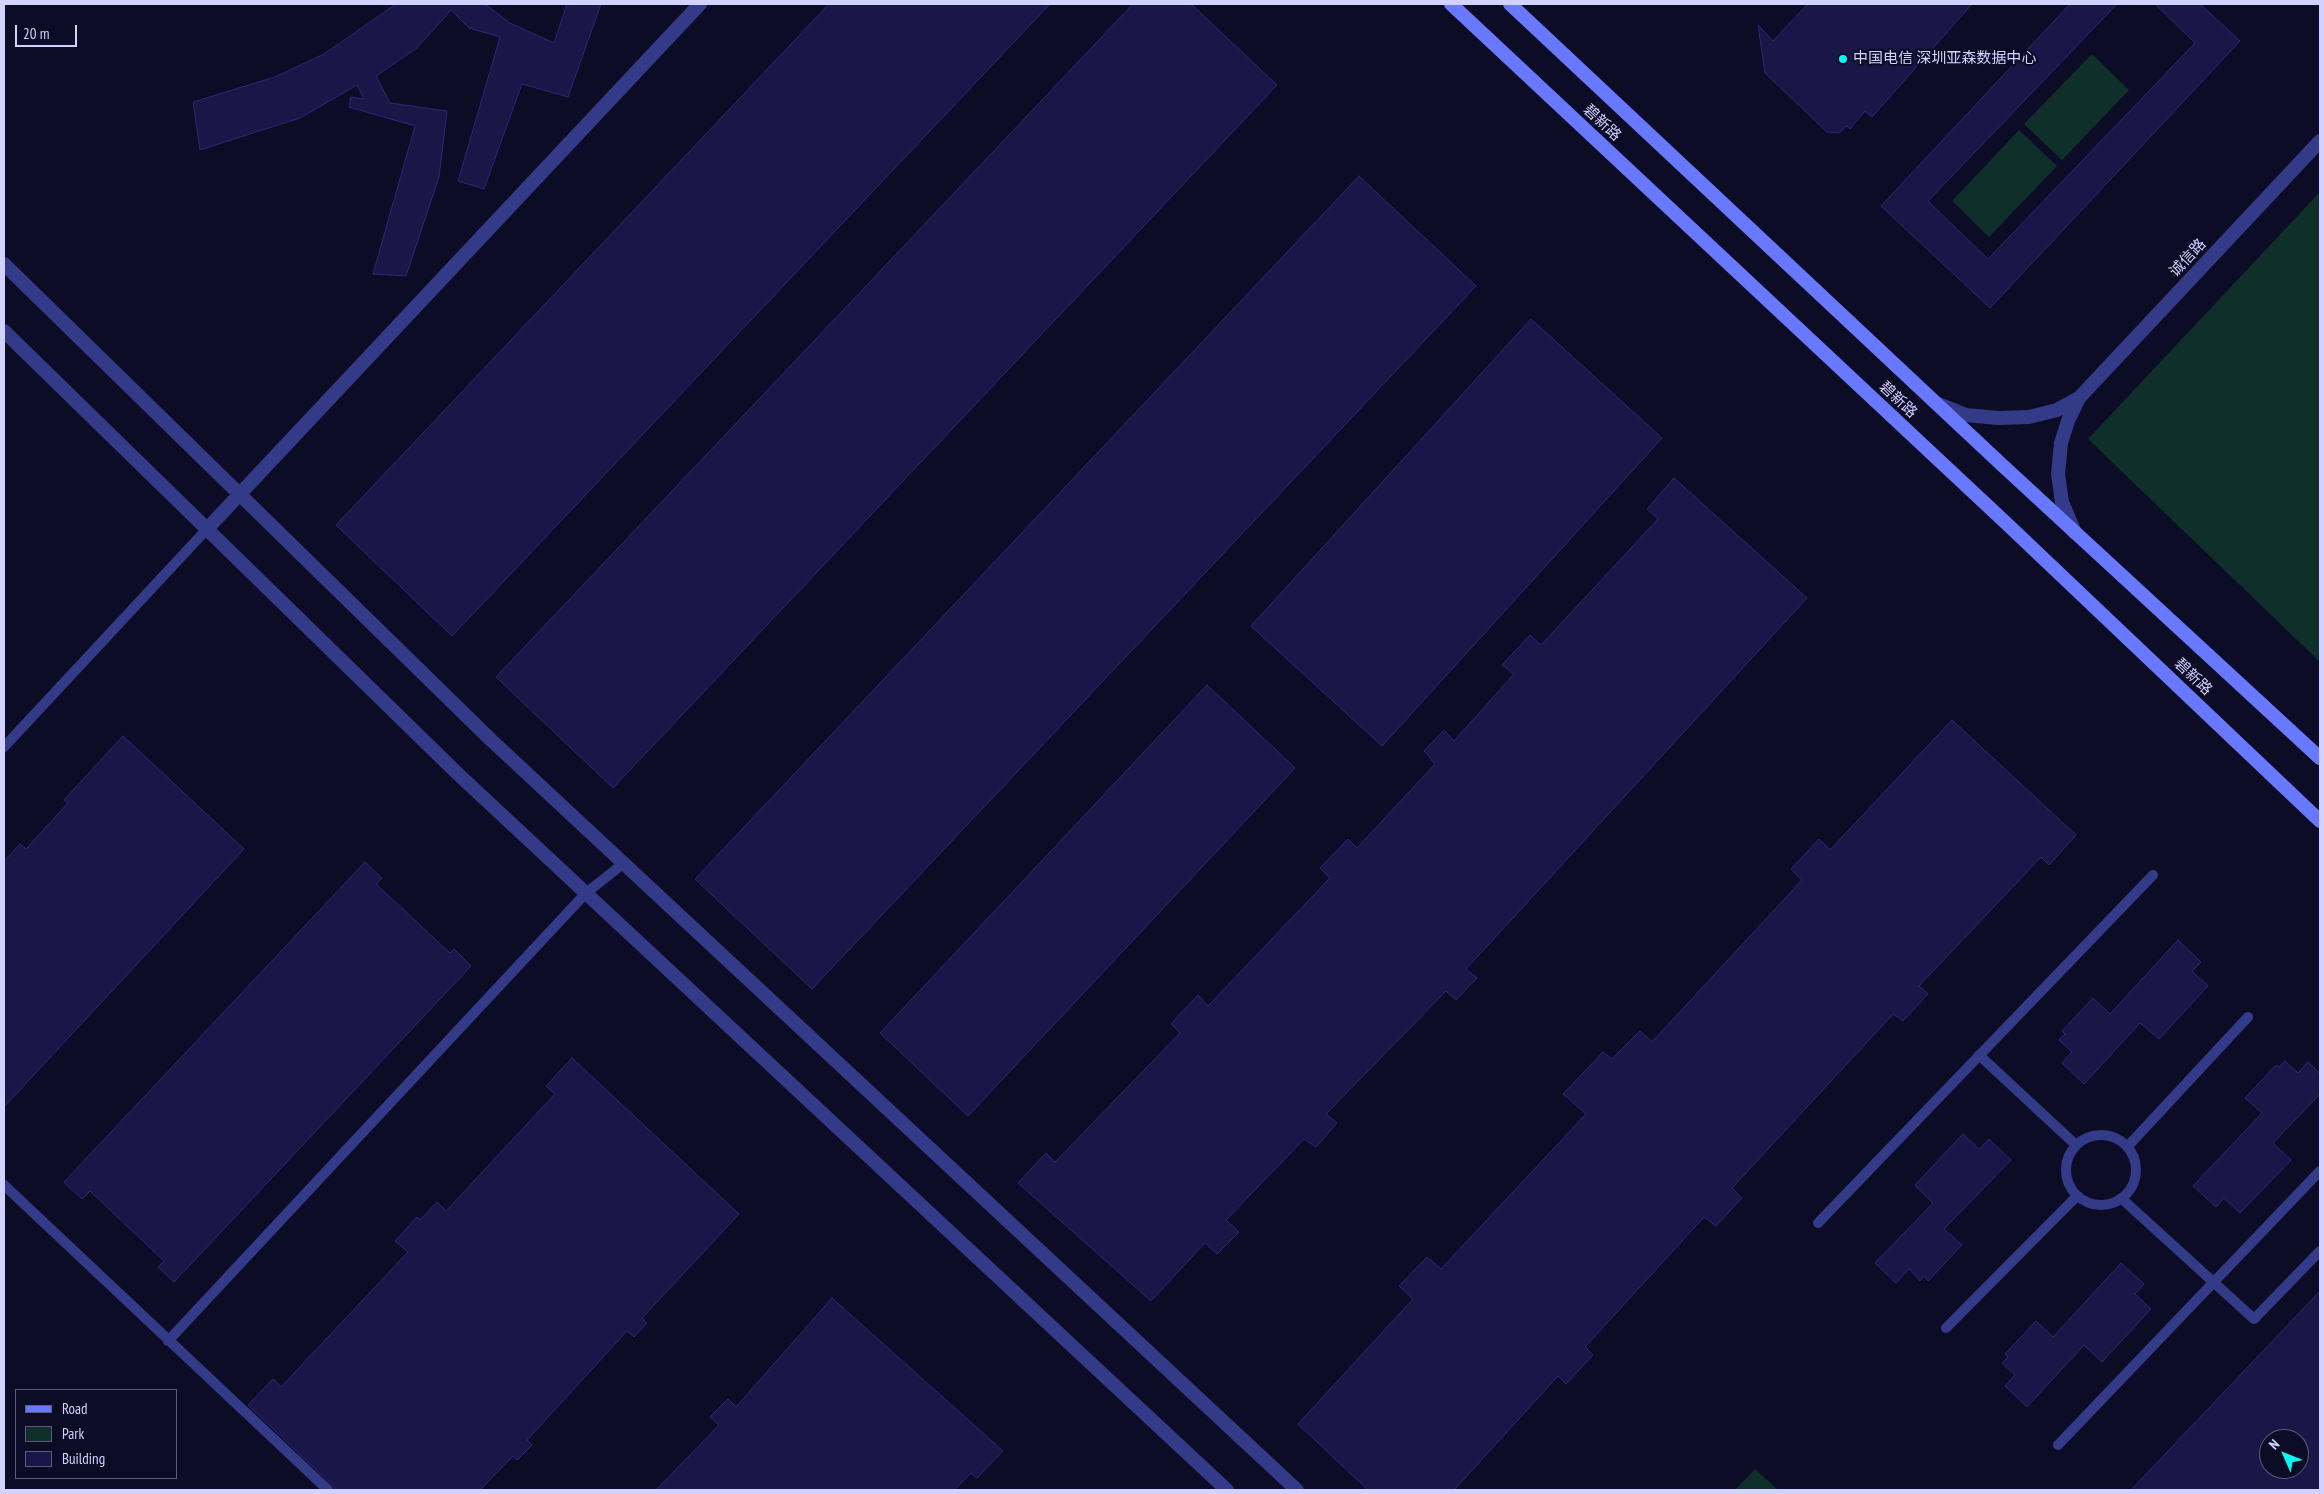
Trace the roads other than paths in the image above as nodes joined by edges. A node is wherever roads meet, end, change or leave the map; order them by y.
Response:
1 (700, 4) edge
2 (1451, 4) edge
3 (1510, 4) edge
4 (2320, 141) edge
5 (4, 264) edge
6 (4, 331) edge
7 (2079, 398) junction
8 (1935, 403) junction
9 (239, 493) junction
10 (208, 529) junction
11 (2075, 533) junction
12 (4, 747) edge
13 (2320, 758) edge
14 (2320, 821) edge
15 (624, 863) junction
16 (2153, 875) dead end
17 (586, 893) junction
18 (2248, 1017) dead end
19 (1979, 1056) junction
20 (2076, 1145) junction
21 (2128, 1146) junction
22 (2320, 1171) edge
23 (4, 1185) edge
24 (2077, 1196) junction
25 (2121, 1198) junction
26 (1818, 1223) dead end
27 (2320, 1250) edge
28 (2214, 1282) junction
29 (1946, 1328) dead end
30 (168, 1341) junction
31 (2058, 1445) dead end
32 (328, 1490) edge
33 (1227, 1490) edge
34 (1297, 1490) edge

1 - 9 street
2 - 14 main road, 碧新路
3 - 8 main road, 碧新路
4 - 7 street, 诚信路
5 - 9 street
6 - 10 street
7 - 8 street, 诚信路
7 - 11 street, 诚信路
8 - 11 main road, 碧新路
9 - 10 street
9 - 15 street
10 - 12 lane
10 - 17 street
11 - 13 main road, 碧新路
15 - 17 lane
15 - 34 street
16 - 19 lane
17 - 30 lane
17 - 33 street
18 - 21 lane
19 - 20 lane
19 - 26 lane
20 - 21 lane
20 - 24 lane
21 - 25 lane
22 - 28 lane
23 - 30 lane
24 - 25 lane
24 - 29 lane
25 - 28 lane
27 - 28 lane
28 - 31 lane
30 - 32 lane

